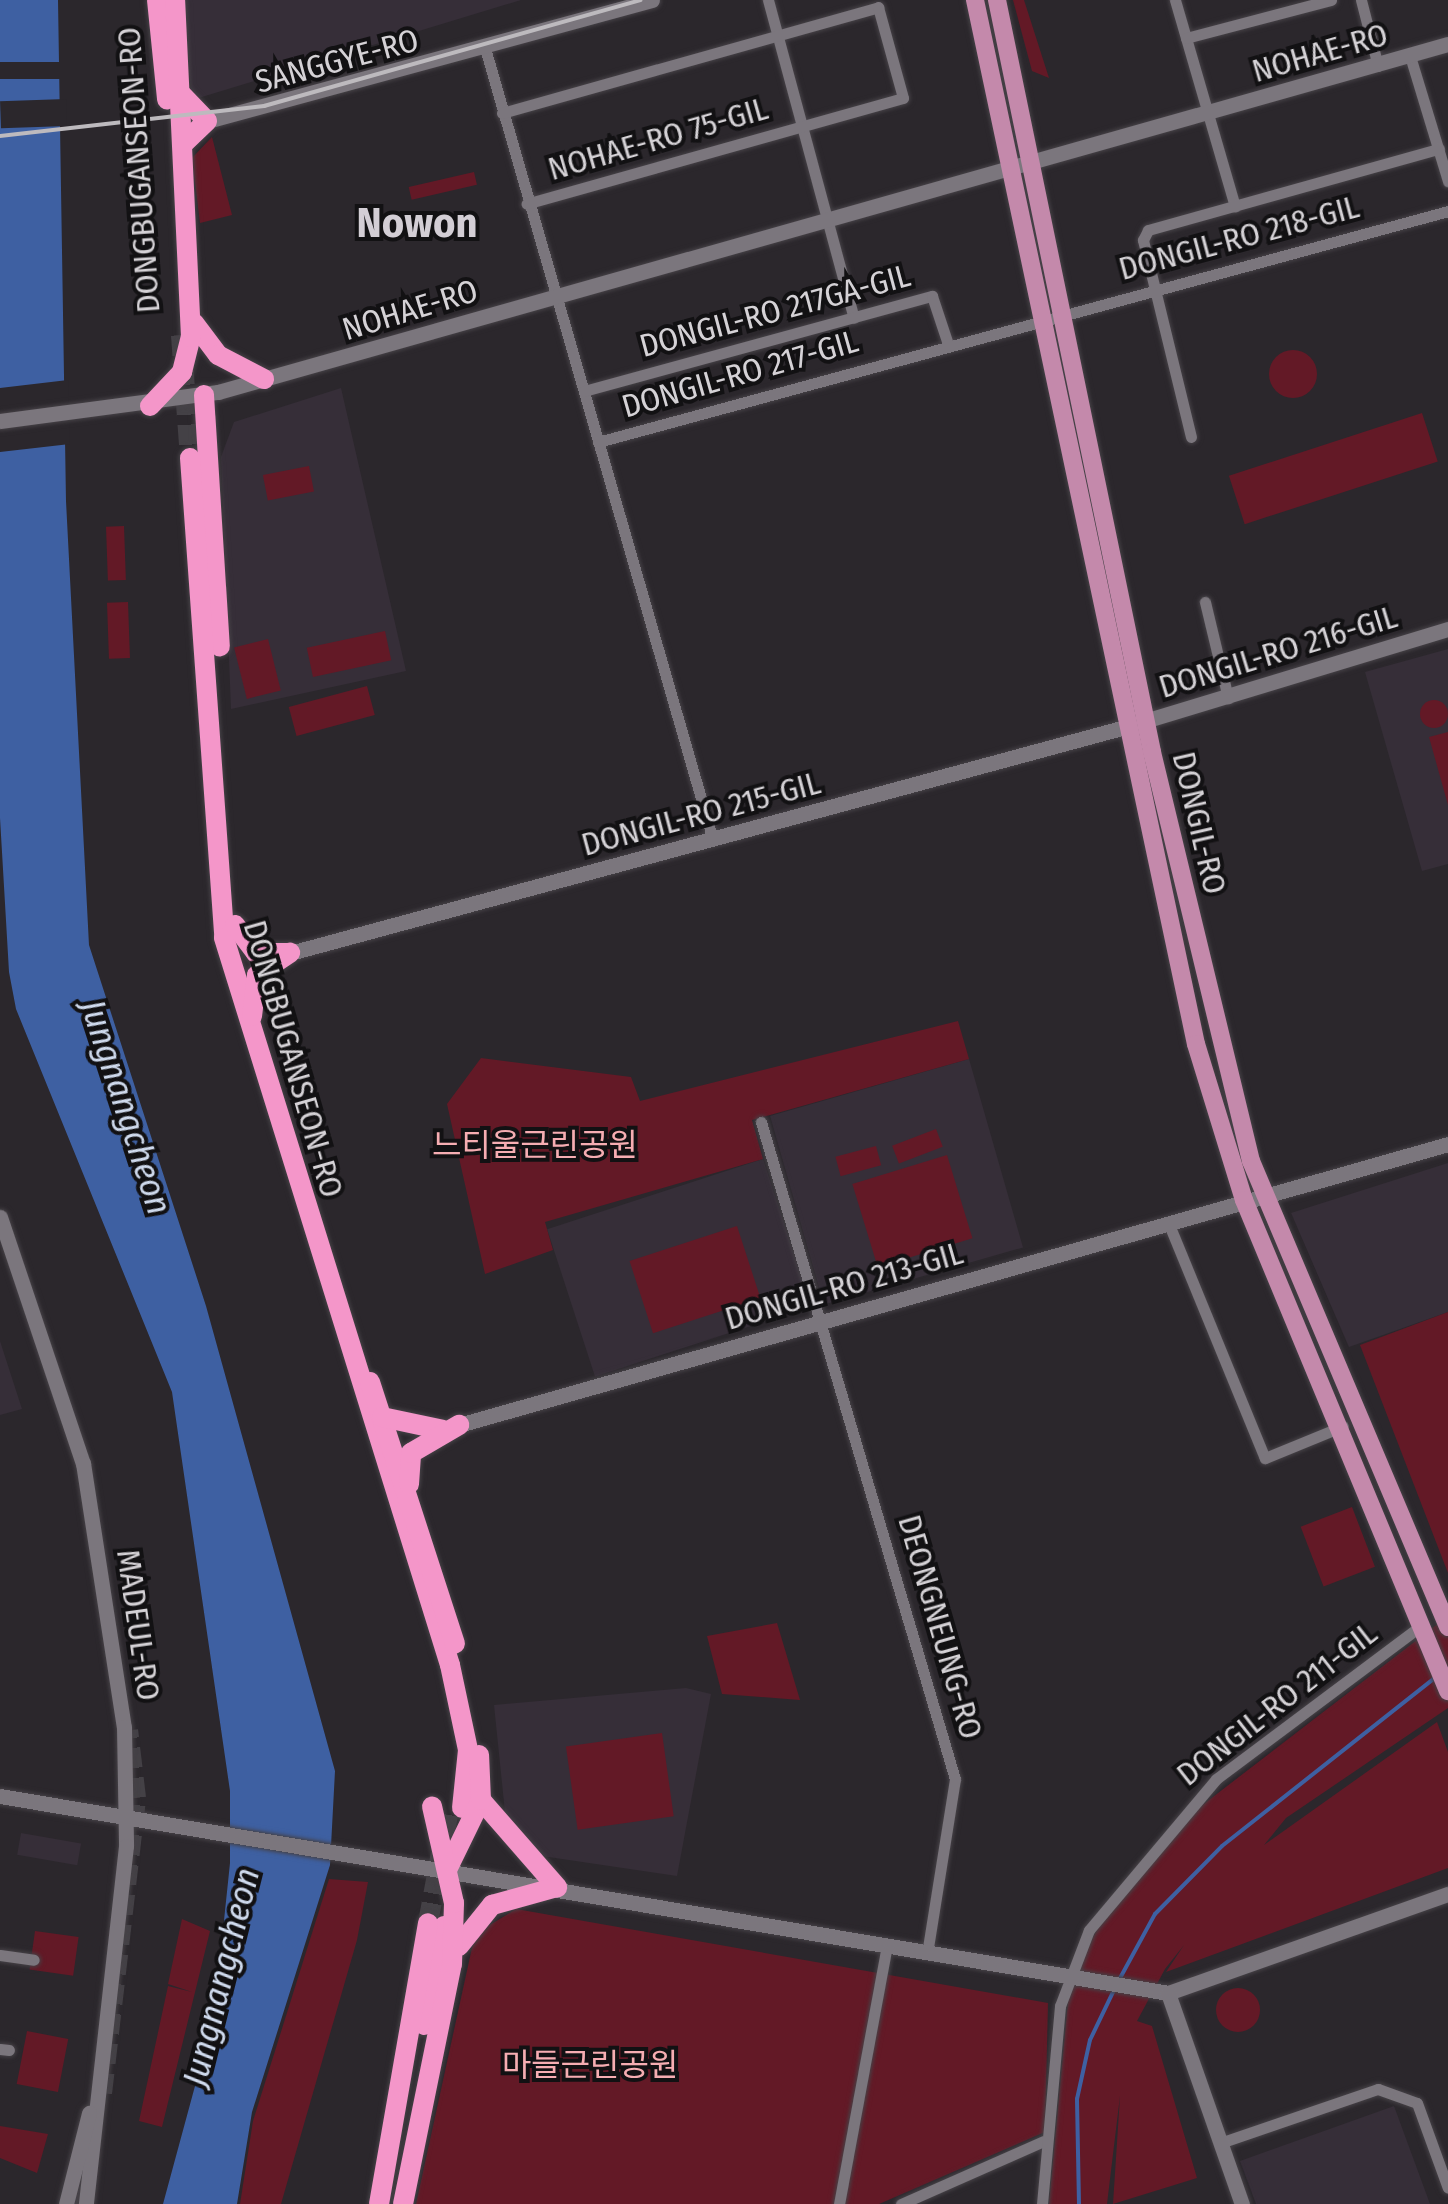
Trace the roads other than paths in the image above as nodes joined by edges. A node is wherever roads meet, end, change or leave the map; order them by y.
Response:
1 (157, 0) edge
2 (175, 0) edge
3 (652, 0) edge
4 (768, 0) edge
5 (974, 0) edge
6 (997, 0) edge
7 (1175, 0) edge
8 (1273, 0) edge
9 (1330, 0) edge
10 (1360, 0) edge
11 (1274, 14) junction
12 (779, 37) junction
13 (1186, 38) junction
14 (1448, 44) edge
15 (485, 48) junction
16 (1410, 56) junction
17 (1378, 66) junction
18 (180, 92) junction
19 (502, 113) junction
20 (1206, 114) junction
21 (208, 121) junction
22 (804, 126) junction
23 (183, 144) junction
24 (1439, 149) junction
25 (1029, 161) junction
26 (1010, 166) junction
27 (1448, 180) edge
28 (527, 204) junction
29 (1235, 206) junction
30 (1448, 211) edge
31 (829, 220) junction
32 (1155, 289) junction
33 (553, 296) junction
34 (854, 318) junction
35 (1054, 319) junction
36 (186, 327) junction
37 (948, 344) junction
38 (264, 379) junction
39 (584, 392) junction
40 (204, 395) junction
41 (140, 407) junction
42 (0, 421) edge
43 (1191, 437) dead end
44 (598, 442) junction
45 (190, 458) tunnel mouth
46 (1205, 602) dead end
47 (1448, 629) edge
48 (1228, 698) junction
49 (1146, 721) junction
50 (1125, 727) junction
51 (713, 840) junction
52 (235, 925) junction
53 (290, 953) junction
54 (250, 996) junction
55 (256, 1058) junction
56 (761, 1122) dead end
57 (1448, 1144) edge
58 (1265, 1194) junction
59 (1244, 1200) junction
60 (305, 1212) junction
61 (0, 1216) edge
62 (1168, 1222) junction
63 (823, 1320) junction
64 (382, 1418) junction
65 (460, 1425) junction
66 (1343, 1426) junction
67 (404, 1506) junction
68 (407, 1541) junction
69 (437, 1579) junction
70 (1422, 1625) junction
71 (1448, 1627) edge
72 (445, 1651) junction
73 (1448, 1691) edge
74 (0, 1796) edge
75 (456, 1806) junction
76 (128, 1814) junction
77 (447, 1870) junction
78 (557, 1887) junction
79 (1448, 1894) edge
80 (887, 1946) junction
81 (928, 1952) junction
82 (0, 1955) edge
83 (34, 1960) dead end
84 (452, 1964) junction
85 (1074, 1977) junction
86 (1168, 1993) junction
87 (104, 2056) junction
88 (1044, 2141) junction
89 (1220, 2143) junction
90 (1448, 2188) edge
91 (66, 2204) edge
92 (86, 2204) edge
93 (379, 2204) edge
94 (390, 2204) edge
95 (403, 2204) edge
96 (839, 2204) edge
97 (901, 2204) edge
98 (1042, 2204) edge
99 (1242, 2204) edge

1 - 36 highway, DONGBUGANSEON-RO
2 - 18 highway
3 - 15 main road, SANGGYE-RO
4 - 12 street
5 - 26 main road, DONGIL-RO
6 - 25 main road, DONGIL-RO
7 - 13 street
8 - 11 street
9 - 11 street
10 - 17 street
11 - 13 street
12 - 19 street, NOHAE-RO 75-GIL
12 - 22 street
12 - 22 street, NOHAE-RO 75-GIL
13 - 20 street
14 - 16 main road, NOHAE-RO
15 - 19 street, NOHAE-RO 75-GIL
15 - 21 main road, SANGGYE-RO
16 - 17 main road, NOHAE-RO
16 - 24 street
17 - 20 main road, NOHAE-RO
18 - 21 highway
18 - 23 highway
19 - 28 street, NOHAE-RO 75-GIL
20 - 25 main road, NOHAE-RO
20 - 29 street
21 - 23 highway
22 - 28 street, NOHAE-RO 75-GIL
22 - 31 street
23 - 36 highway
24 - 27 street
24 - 29 street
25 - 26 main road, NOHAE-RO
25 - 35 main road, DONGIL-RO
26 - 31 main road, NOHAE-RO
26 - 35 main road, DONGIL-RO
28 - 33 street, NOHAE-RO 75-GIL
29 - 32 street
30 - 32 street, DONGIL-RO 218-GIL
31 - 33 main road, NOHAE-RO
31 - 34 street
32 - 35 street, DONGIL-RO 218-GIL
32 - 43 street
33 - 38 main road, NOHAE-RO
33 - 39 street, DONGIL-RO 217-GIL
34 - 37 street, DONGIL-RO 217GA-GIL
34 - 39 street, DONGIL-RO 217GA-GIL
35 - 37 street, DONGIL-RO 217-GIL
35 - 49 main road, DONGIL-RO
35 - 50 main road, DONGIL-RO
36 - 38 highway
36 - 41 highway
37 - 44 street, DONGIL-RO 217-GIL
38 - 40 main road, NOHAE-RO
39 - 44 street, DONGIL-RO 217-GIL
40 - 41 main road, NOHAE-RO
40 - 52 highway
41 - 42 main road, NOHAE-RO
44 - 51 street
45 - 55 highway, DONGBUGANSEON-RO
46 - 48 street
47 - 48 main road, DONGIL-RO 216-GIL
48 - 49 main road, DONGIL-RO 216-GIL
49 - 50 main road, DONGIL-RO 216-GIL
49 - 58 main road, DONGIL-RO
50 - 51 main road, DONGIL-RO 215-GIL
50 - 59 main road, DONGIL-RO
51 - 53 main road, DONGIL-RO 215-GIL
52 - 53 highway
52 - 54 highway
53 - 54 highway
54 - 55 highway
55 - 60 highway, DONGBUGANSEON-RO
56 - 63 street, DEONGNEUNG-RO
57 - 58 main road, DONGIL-RO 213-GIL
58 - 59 main road, DONGIL-RO 213-GIL
58 - 71 main road, DONGIL-RO
59 - 62 main road, DONGIL-RO 213-GIL
59 - 66 main road, DONGIL-RO
60 - 64 highway
60 - 67 highway, DONGBUGANSEON-RO
61 - 76 main road, MADEUL-RO
62 - 63 main road, DONGIL-RO 213-GIL
62 - 66 street
63 - 65 main road, DONGIL-RO 213-GIL
63 - 81 street, DEONGNEUNG-RO
64 - 65 highway
64 - 67 highway
65 - 67 highway
66 - 70 main road, DONGIL-RO
67 - 68 highway, DONGBUGANSEON-RO
67 - 69 highway
68 - 72 highway, DONGBUGANSEON-RO
68 - 75 highway, DONGBUGANSEON-RO
69 - 72 highway
69 - 75 highway
70 - 73 main road, DONGIL-RO
70 - 85 street, DONGIL-RO 211-GIL
72 - 75 highway, DONGBUGANSEON-RO
74 - 76 main road
75 - 77 highway
75 - 77 highway
75 - 78 highway
76 - 77 main road
76 - 87 main road, MADEUL-RO
77 - 78 main road
77 - 84 highway
78 - 80 main road
78 - 84 highway
79 - 86 main road
80 - 81 main road
80 - 96 street
81 - 85 main road
82 - 83 street
84 - 95 highway
85 - 86 main road
85 - 88 street
86 - 89 main road
87 - 91 main road, MADEUL-RO
87 - 92 main road, MADEUL-RO
88 - 97 street
88 - 98 street
89 - 90 street
89 - 99 main road
93 - 94 highway

